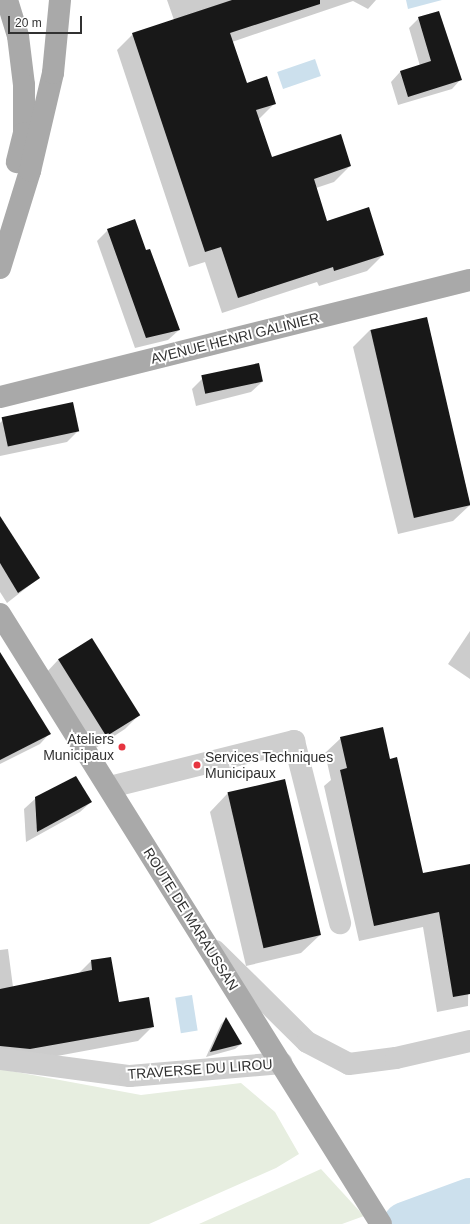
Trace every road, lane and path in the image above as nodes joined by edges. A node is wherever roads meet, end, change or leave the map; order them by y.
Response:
1 (7, 0) edge
2 (60, 0) edge
3 (0, 217) edge
4 (0, 268) edge
5 (470, 280) edge
6 (0, 397) edge
7 (0, 614) edge
8 (110, 787) junction
9 (340, 923) dead end
10 (202, 937) junction
11 (470, 1041) edge
12 (0, 1059) edge
13 (281, 1063) junction
14 (381, 1224) edge

1 - 3 main road
2 - 4 main road
5 - 6 main road, AVENUE HENRI GALINIER
7 - 8 main road, ROUTE DE MARAUSSAN
8 - 9 street
8 - 10 main road, ROUTE DE MARAUSSAN
10 - 11 street
10 - 13 main road, ROUTE DE MARAUSSAN
12 - 13 street, TRAVERSE DU LIROU
13 - 14 main road, ROUTE DE MARAUSSAN

